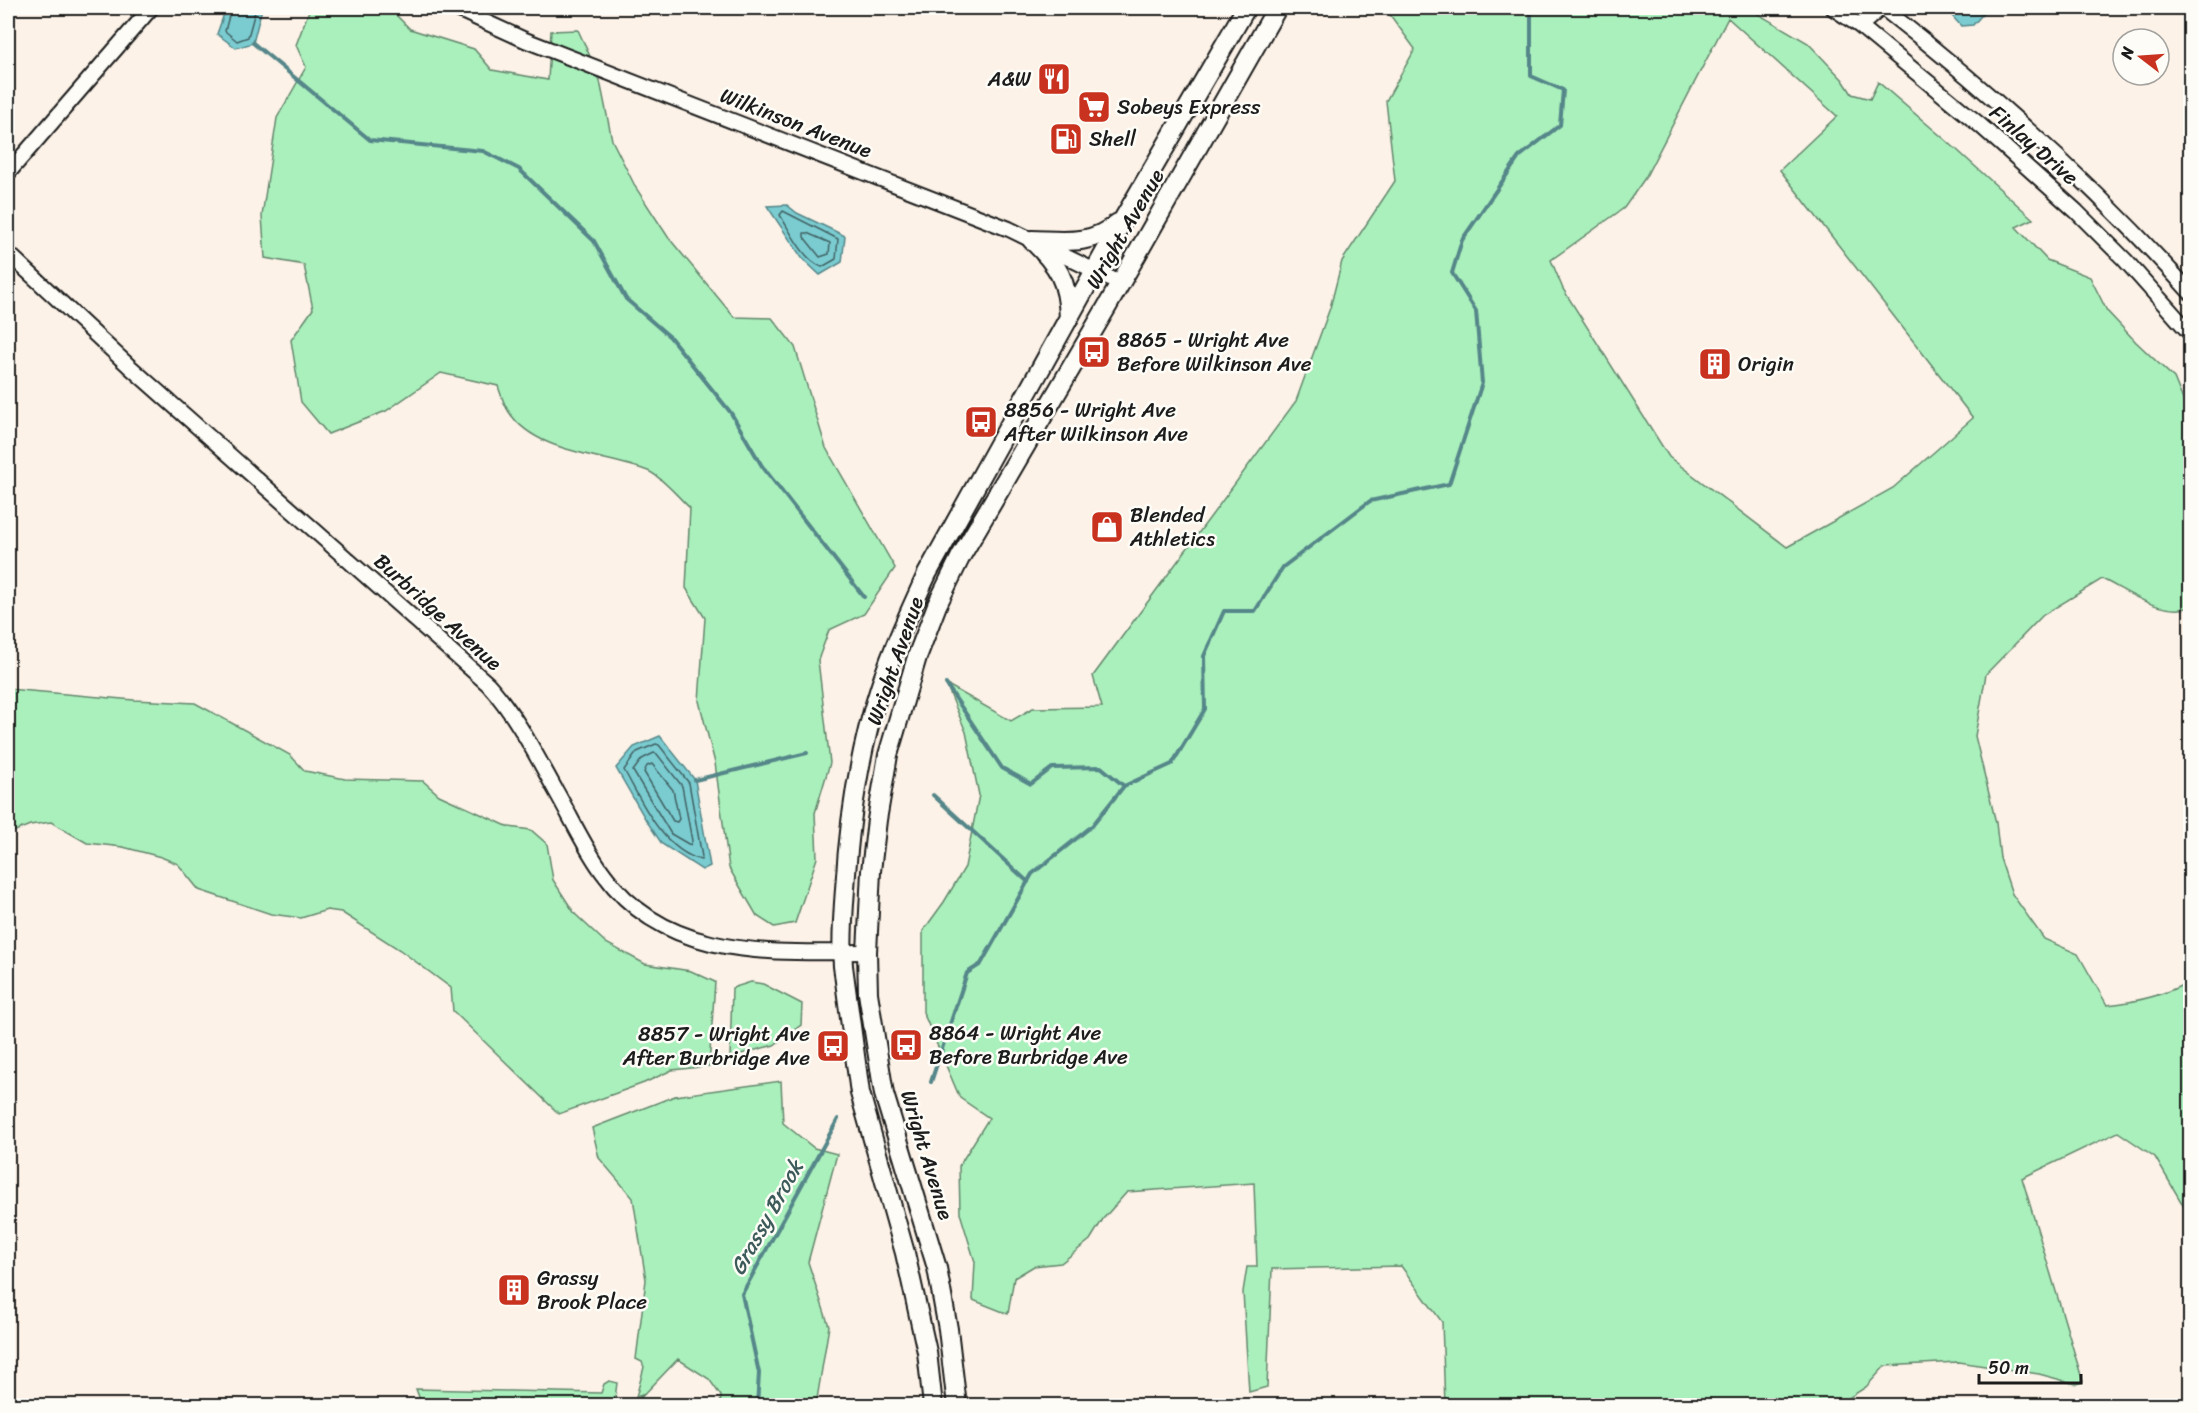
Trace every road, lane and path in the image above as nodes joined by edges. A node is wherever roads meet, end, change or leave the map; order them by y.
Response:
1 (151, 8) edge
2 (455, 8) edge
3 (1246, 8) edge
4 (1277, 8) edge
5 (1833, 8) edge
6 (1882, 8) edge
7 (1860, 26) junction
8 (8, 173) edge
9 (1124, 218) junction
10 (1032, 240) junction
11 (8, 253) edge
12 (1095, 270) junction
13 (1120, 283) junction
14 (2190, 292) edge
15 (1069, 318) junction
16 (2190, 333) edge
17 (842, 952) junction
18 (867, 952) junction
19 (933, 1406) edge
20 (957, 1406) edge

1 - 8 street
2 - 10 street, Wilkinson Avenue
3 - 9 main road, Wright Avenue
4 - 13 main road, Wright Avenue
5 - 7 street, Finlay Drive
6 - 7 street
6 - 14 street, Finlay Drive
7 - 16 street, Finlay Drive
9 - 10 main road
9 - 12 main road, Wright Avenue
10 - 12 street, Wilkinson Avenue
10 - 15 main road
11 - 17 street, Burbridge Avenue
12 - 13 street, Wilkinson Avenue
12 - 15 main road, Wright Avenue
13 - 18 main road, Wright Avenue
15 - 17 main road, Wright Avenue
17 - 18 street, Burbridge Avenue
17 - 19 main road, Wright Avenue
18 - 20 main road, Wright Avenue

